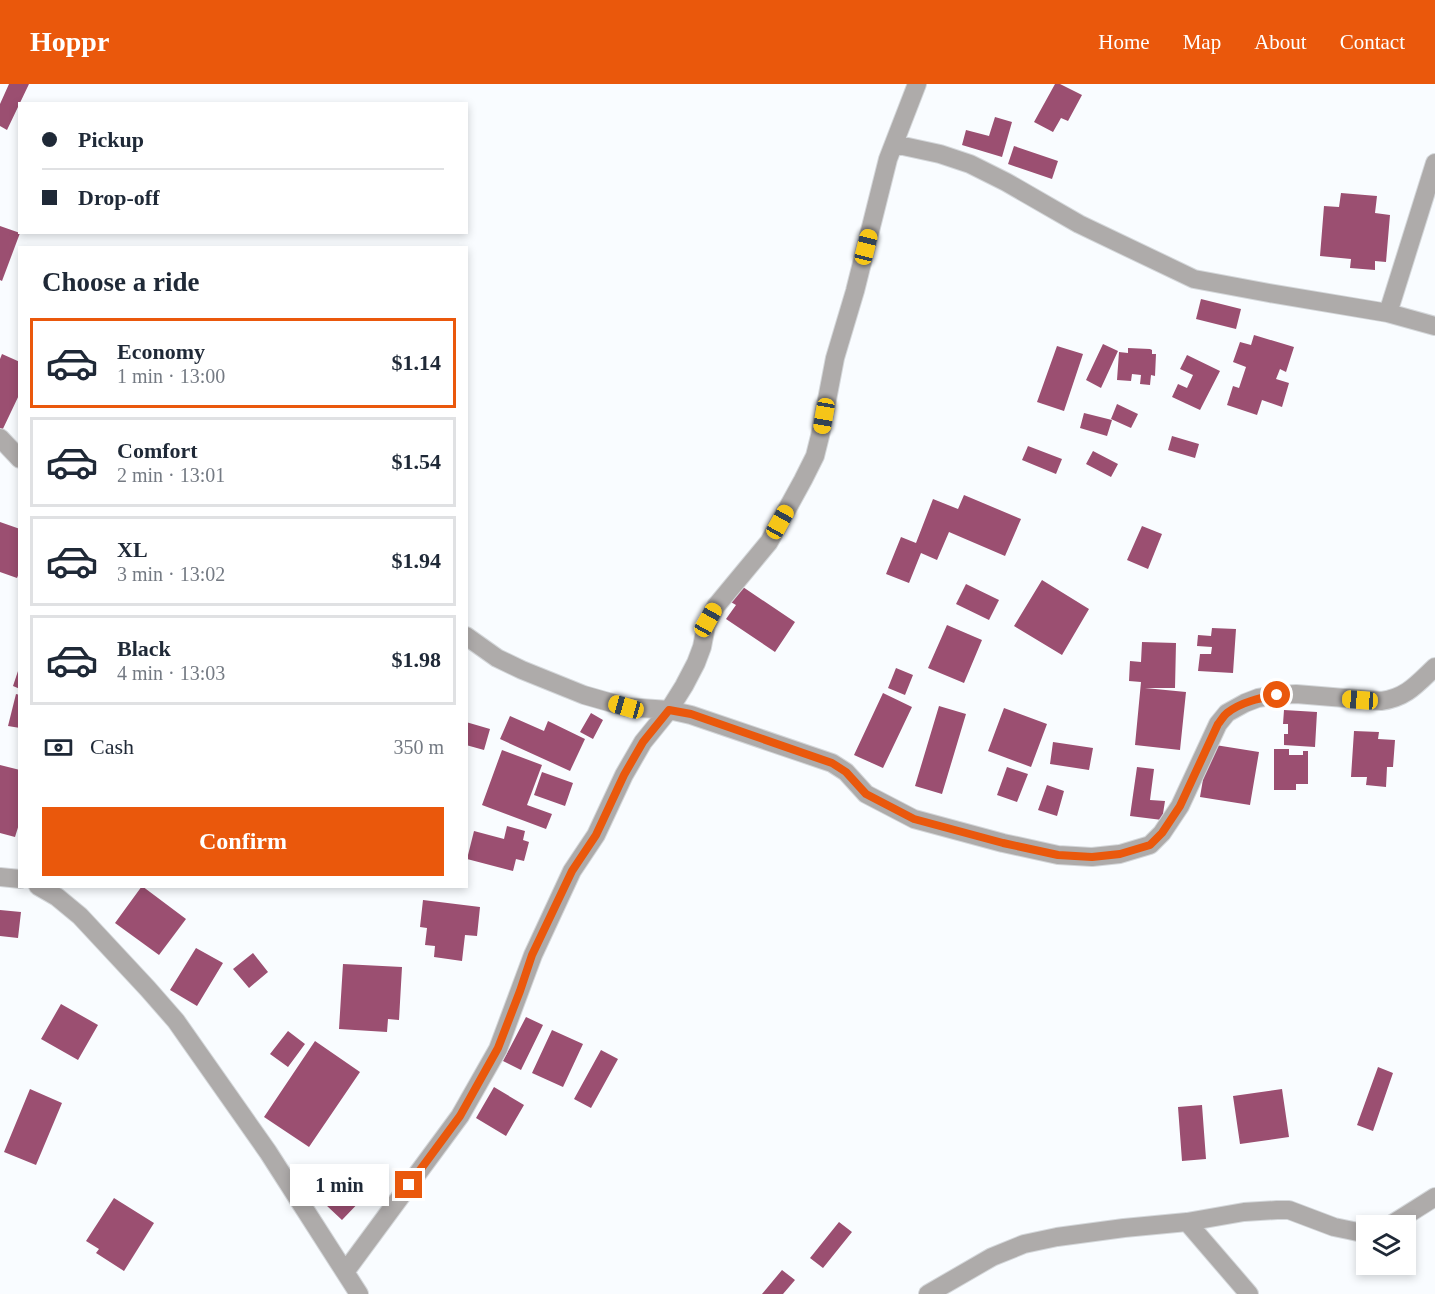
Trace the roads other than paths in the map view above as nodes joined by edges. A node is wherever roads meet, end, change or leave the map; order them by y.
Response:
1 (917, 84) edge
2 (894, 144) junction
3 (1435, 163) edge
4 (1388, 313) junction
5 (1435, 326) edge
6 (0, 438) edge
7 (18, 457) edge
8 (468, 637) edge
9 (1435, 666) edge
10 (669, 710) junction
11 (0, 877) edge
12 (18, 879) edge
13 (41, 888) edge
14 (1435, 1197) edge
15 (1406, 1215) edge
16 (1187, 1222) junction
17 (1356, 1232) edge
18 (345, 1272) junction
19 (359, 1294) edge
20 (928, 1294) edge
21 (1249, 1294) edge

1 - 2 street
2 - 4 street
2 - 10 street
3 - 4 street
4 - 5 street
6 - 7 street
8 - 10 street
9 - 10 street
10 - 18 street
11 - 12 street
13 - 18 street
14 - 15 street
16 - 17 street
16 - 20 street
16 - 21 street
18 - 19 street

